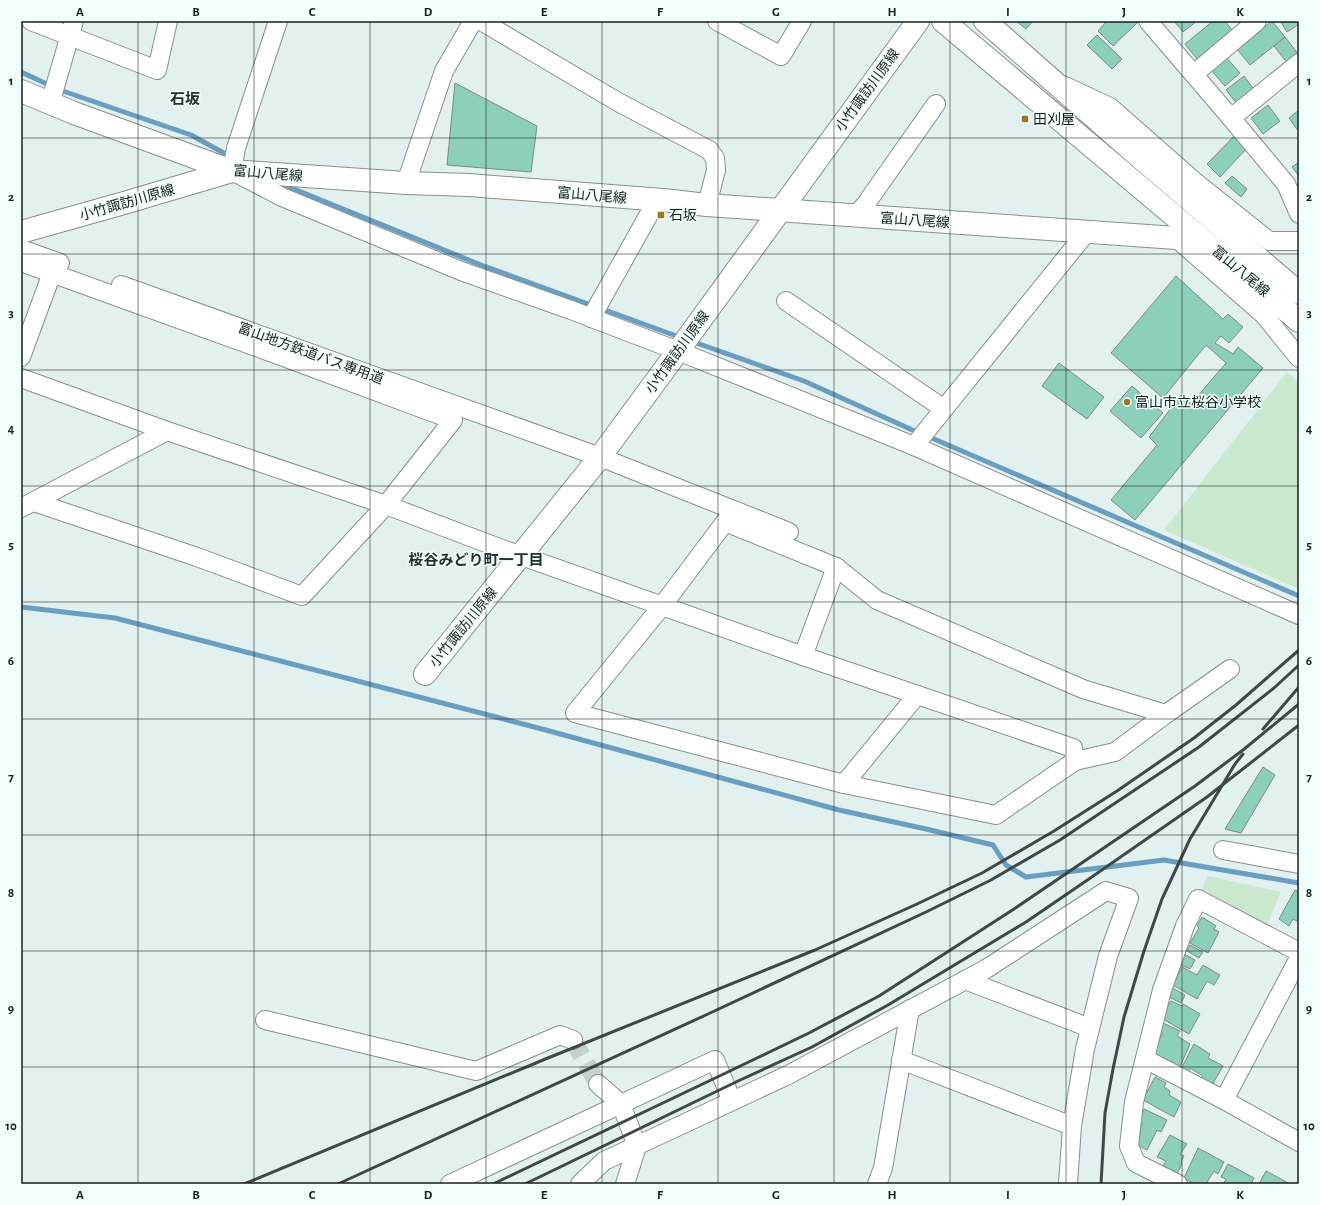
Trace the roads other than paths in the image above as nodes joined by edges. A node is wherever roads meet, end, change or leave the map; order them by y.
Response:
1 (32, 21) edge
2 (168, 21) edge
3 (278, 21) edge
4 (473, 21) edge
5 (481, 21) edge
6 (717, 21) edge
7 (802, 21) edge
8 (918, 21) edge
9 (943, 21) edge
10 (985, 21) edge
11 (1258, 21) edge
12 (1152, 22) edge
13 (71, 29) edge
14 (1299, 63) edge
15 (1194, 74) junction
16 (1055, 82) junction
17 (21, 91) edge
18 (50, 104) junction
19 (936, 104) dead end
20 (1231, 118) junction
21 (232, 171) junction
22 (406, 183) junction
23 (656, 200) junction
24 (707, 205) junction
25 (781, 210) junction
26 (1299, 214) edge
27 (855, 216) junction
28 (21, 232) edge
29 (1086, 233) junction
30 (1176, 238) joint
31 (1299, 241) edge
32 (21, 249) edge
33 (21, 262) edge
34 (52, 273) junction
35 (1299, 293) edge
36 (786, 300) dead end
37 (591, 318) junction
38 (1299, 321) edge
39 (678, 351) junction
40 (21, 357) edge
41 (1299, 358) edge
42 (21, 378) edge
43 (944, 409) junction
44 (167, 431) junction
45 (914, 446) junction
46 (600, 457) junction
47 (27, 505) edge
48 (386, 505) junction
49 (789, 532) dead end
50 (521, 555) junction
51 (836, 567) junction
52 (662, 606) junction
53 (1299, 615) edge
54 (803, 656) junction
55 (1230, 669) dead end
56 (425, 674) dead end
57 (917, 695) junction
58 (1166, 714) junction
59 (1075, 761) junction
60 (844, 784) junction
61 (1223, 850) dead end
62 (1299, 864) edge
63 (1299, 952) edge
64 (1299, 958) edge
65 (965, 980) junction
66 (910, 1009) junction
67 (265, 1020) dead end
68 (1090, 1028) junction
69 (573, 1040) dead end
70 (1145, 1058) junction
71 (901, 1060) junction
72 (598, 1084) tunnel mouth
73 (1224, 1100) junction
74 (732, 1101) junction
75 (621, 1104) junction
76 (1072, 1126) junction
77 (1299, 1142) edge
78 (637, 1146) junction
79 (450, 1184) edge
80 (580, 1184) edge
81 (625, 1184) edge
82 (877, 1184) edge
83 (1068, 1184) edge
84 (1178, 1184) edge

1 - 13 street
2 - 13 street
3 - 21 street
4 - 22 street
5 - 24 street
6 - 7 street
8 - 25 main road, 小竹諏訪川原線
9 - 38 main road, 富山八尾線
10 - 16 main road, 富山八尾線
11 - 15 street
12 - 15 street
13 - 18 street
14 - 20 street
15 - 20 street
16 - 31 street
16 - 35 main road, 富山八尾線
17 - 18 main road, 富山八尾線
18 - 21 main road, 富山八尾線
19 - 27 street
20 - 26 street
21 - 22 main road, 富山八尾線
21 - 28 main road, 小竹諏訪川原線
21 - 37 street
22 - 23 main road, 富山八尾線
23 - 24 main road, 富山八尾線
23 - 37 street
24 - 25 main road, 富山八尾線
25 - 27 main road, 富山八尾線
25 - 39 main road, 小竹諏訪川原線
27 - 29 main road, 富山八尾線
29 - 30 main road, 富山八尾線
29 - 43 street
30 - 41 street
32 - 46 street, 富山地方鉄道バス専用道
33 - 34 street
34 - 40 street
34 - 48 street
36 - 43 street
37 - 39 street
39 - 45 street
39 - 46 main road, 小竹諏訪川原線
42 - 44 street
43 - 45 street
44 - 47 street
44 - 48 street
45 - 53 street
46 - 49 street, 富山地方鉄道バス専用道
46 - 50 main road, 小竹諏訪川原線
47 - 48 street
48 - 50 street
50 - 52 street
50 - 56 main road, 小竹諏訪川原線
51 - 52 street
51 - 54 street
51 - 58 street
52 - 54 street
52 - 60 street
54 - 57 street
55 - 58 street
57 - 59 street
57 - 60 street
58 - 59 street
59 - 60 street
61 - 62 street
63 - 70 street
64 - 73 street
65 - 66 street
65 - 68 street
65 - 68 street
66 - 71 street
66 - 74 street
67 - 69 street
68 - 76 street
70 - 73 street
70 - 84 street
71 - 76 street
71 - 82 street
72 - 75 street
73 - 77 street
74 - 75 street
74 - 78 street
75 - 78 street
75 - 79 street
76 - 83 street
78 - 80 street
78 - 81 street

